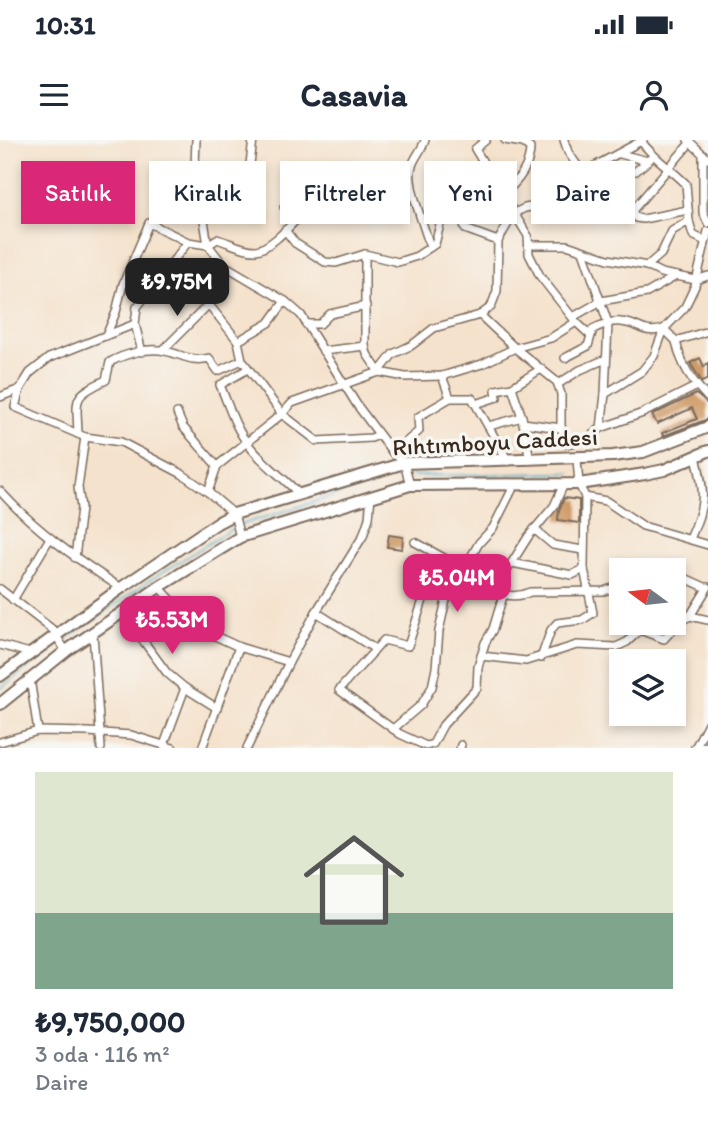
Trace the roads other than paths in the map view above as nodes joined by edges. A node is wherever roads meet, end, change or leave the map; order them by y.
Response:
1 (197, 140) edge
2 (253, 140) edge
3 (425, 140) edge
4 (486, 140) edge
5 (505, 140) edge
6 (564, 140) edge
7 (642, 141) edge
8 (689, 142) edge
9 (620, 154) junction
10 (705, 156) edge
11 (650, 159) junction
12 (195, 161) edge
13 (250, 161) edge
14 (482, 161) edge
15 (574, 161) edge
16 (606, 161) edge
17 (670, 169) junction
18 (636, 171) dead end
19 (517, 183) edge
20 (635, 208) edge
21 (688, 210) junction
22 (635, 216) edge
23 (517, 218) edge
24 (689, 221) junction
25 (708, 223) edge
26 (203, 224) edge
27 (291, 224) edge
28 (440, 224) edge
29 (464, 224) edge
30 (508, 224) edge
31 (285, 230) junction
32 (708, 231) edge
33 (498, 241) junction
34 (705, 241) junction
35 (188, 243) junction
36 (208, 245) junction
37 (529, 245) junction
38 (430, 247) junction
39 (583, 251) junction
40 (365, 254) junction
41 (648, 266) junction
42 (676, 276) junction
43 (708, 276) edge
44 (696, 280) junction
45 (202, 296) dead end
46 (285, 301) junction
47 (601, 301) junction
48 (209, 304) junction
49 (366, 306) junction
50 (480, 315) junction
51 (574, 319) junction
52 (608, 323) junction
53 (135, 324) junction
54 (306, 324) junction
55 (664, 329) junction
56 (708, 331) edge
57 (590, 335) junction
58 (106, 336) junction
59 (238, 341) junction
60 (676, 341) junction
61 (365, 346) junction
62 (514, 348) junction
63 (163, 350) junction
64 (323, 351) junction
65 (142, 352) junction
66 (565, 358) dead end
67 (606, 359) junction
68 (242, 360) junction
69 (248, 369) junction
70 (541, 369) junction
71 (379, 372) junction
72 (442, 376) junction
73 (344, 383) junction
74 (558, 384) junction
75 (697, 386) junction
76 (512, 387) junction
77 (20, 389) junction
78 (606, 394) junction
79 (0, 397) edge
80 (450, 398) junction
81 (708, 398) edge
82 (476, 404) junction
83 (177, 413) dead end
84 (282, 414) junction
85 (522, 420) junction
86 (489, 426) junction
87 (708, 427) edge
88 (561, 428) junction
89 (601, 428) junction
90 (379, 435) junction
91 (81, 436) junction
92 (245, 442) junction
93 (708, 452) edge
94 (393, 453) junction
95 (696, 456) junction
96 (577, 459) junction
97 (530, 460) junction
98 (508, 461) junction
99 (217, 466) junction
100 (405, 467) junction
101 (410, 483) junction
102 (515, 484) junction
103 (564, 484) junction
104 (579, 484) junction
105 (0, 491) edge
106 (706, 491) edge
107 (208, 492) junction
108 (298, 493) junction
109 (371, 496) junction
110 (584, 497) junction
111 (235, 517) junction
112 (534, 529) junction
113 (239, 534) junction
114 (50, 538) junction
115 (690, 539) junction
116 (415, 542) dead end
117 (708, 545) edge
118 (583, 550) junction
119 (75, 558) junction
120 (512, 563) junction
121 (583, 569) junction
122 (463, 570) junction
123 (686, 579) edge
124 (159, 587) junction
125 (121, 588) junction
126 (0, 589) edge
127 (609, 589) edge
128 (494, 591) junction
129 (707, 591) edge
130 (588, 592) junction
131 (503, 596) junction
132 (424, 597) dead end
133 (13, 600) junction
134 (122, 612) junction
135 (316, 612) junction
136 (690, 616) junction
137 (708, 620) edge
138 (93, 633) junction
139 (58, 636) junction
140 (0, 645) edge
141 (239, 647) junction
142 (65, 649) junction
143 (376, 649) junction
144 (30, 653) junction
145 (481, 656) junction
146 (541, 658) junction
147 (289, 662) junction
148 (0, 676) edge
149 (30, 679) junction
150 (185, 688) junction
151 (0, 704) edge
152 (217, 708) junction
153 (708, 723) edge
154 (393, 729) junction
155 (38, 730) junction
156 (100, 733) junction
157 (0, 742) edge
158 (164, 745) junction
159 (413, 745) edge
160 (708, 746) edge
161 (101, 748) edge
162 (173, 748) edge
163 (202, 748) edge
164 (247, 748) edge
165 (695, 748) edge

1 - 12 street
2 - 13 street
3 - 38 street
4 - 14 street
5 - 19 street
6 - 15 street
7 - 9 street
7 - 11 street
8 - 10 street
8 - 17 street
9 - 11 street
9 - 16 street
10 - 25 street
11 - 17 street
11 - 18 street
17 - 20 street
17 - 21 street
21 - 22 street
21 - 24 street
23 - 37 street
24 - 34 street
24 - 41 street
26 - 36 street
27 - 31 street
28 - 38 street
29 - 33 street
30 - 33 street
31 - 36 street
31 - 40 street
32 - 34 street
33 - 50 street
34 - 44 street
35 - 36 street
35 - 53 street
35 - 58 street
36 - 46 street
37 - 39 street
37 - 51 street
38 - 40 street
39 - 41 street
39 - 47 street
40 - 49 street
41 - 42 street
42 - 44 street
42 - 47 street
43 - 44 street
44 - 55 street
45 - 48 street
46 - 54 street
46 - 59 street
47 - 51 street
47 - 52 street
48 - 59 street
48 - 63 street
49 - 54 street
49 - 61 street
50 - 62 street
50 - 71 street
51 - 57 street
51 - 62 street
52 - 55 street
52 - 57 street
52 - 67 street
53 - 58 street
53 - 65 street
54 - 64 street
55 - 60 street
55 - 78 street
56 - 60 street
57 - 66 street
58 - 77 street
59 - 68 street
60 - 75 street
61 - 64 street
61 - 71 street
62 - 70 street
62 - 72 street
63 - 65 street
63 - 68 street
64 - 73 street
65 - 91 street
67 - 74 street
67 - 78 street
68 - 69 street
69 - 84 street
69 - 92 street
70 - 74 street
70 - 76 street
71 - 72 street
71 - 73 street
72 - 80 street
73 - 84 street
73 - 90 street
74 - 88 street
75 - 81 street
75 - 89 street
76 - 82 street
76 - 85 street
77 - 79 street
77 - 91 street
78 - 89 street
80 - 82 street
80 - 94 street
82 - 86 street
83 - 99 street
84 - 90 street
84 - 92 street
85 - 86 street
85 - 88 street
85 - 97 street
86 - 98 street
87 - 96 street, Rıhtımboyu Caddesi
88 - 89 street
90 - 94 street
91 - 107 street
91 - 119 street
92 - 99 street
92 - 108 street
93 - 95 street
94 - 100 street
95 - 104 street
95 - 106 street
96 - 97 street, Rıhtımboyu Caddesi
96 - 104 street
97 - 98 street, Rıhtımboyu Caddesi
98 - 100 street, Rıhtımboyu Caddesi
99 - 107 street
100 - 101 street
100 - 108 street, Rıhtımboyu Caddesi
101 - 102 street
101 - 109 street
102 - 103 street
102 - 122 street
103 - 104 street
103 - 112 street
104 - 110 street
105 - 114 street
106 - 115 street
107 - 111 street
108 - 111 street, Rıhtımboyu Caddesi
109 - 113 street
109 - 135 street
110 - 115 street
110 - 118 street
111 - 113 street
111 - 125 street, Rıhtımboyu Caddesi
112 - 118 street
112 - 120 street
113 - 124 street
114 - 119 street
114 - 133 street
115 - 117 street
116 - 122 street
118 - 121 street
119 - 125 street
120 - 121 street
120 - 128 street
121 - 130 street
122 - 128 street
122 - 154 street
123 - 129 street
124 - 134 street
124 - 141 street
125 - 139 street, Rıhtımboyu Caddesi
126 - 133 street
127 - 130 street
128 - 131 street
129 - 136 street
130 - 131 street
130 - 146 street
131 - 145 street
132 - 143 street
133 - 139 street
134 - 138 street
134 - 150 street
135 - 143 street
135 - 147 street
136 - 137 street
136 - 146 street
138 - 142 street
138 - 156 street
139 - 142 street
139 - 144 street, Rıhtımboyu Caddesi
140 - 144 street
141 - 147 street
141 - 152 street
142 - 149 street
143 - 154 street
144 - 148 street, Rıhtımboyu Caddesi
145 - 146 street
145 - 159 street
147 - 164 street
149 - 151 street
149 - 155 street
150 - 152 street
150 - 158 street
152 - 163 street
153 - 165 street
154 - 159 street
155 - 156 street
155 - 157 street
156 - 158 street
156 - 161 street
158 - 162 street
160 - 165 street

